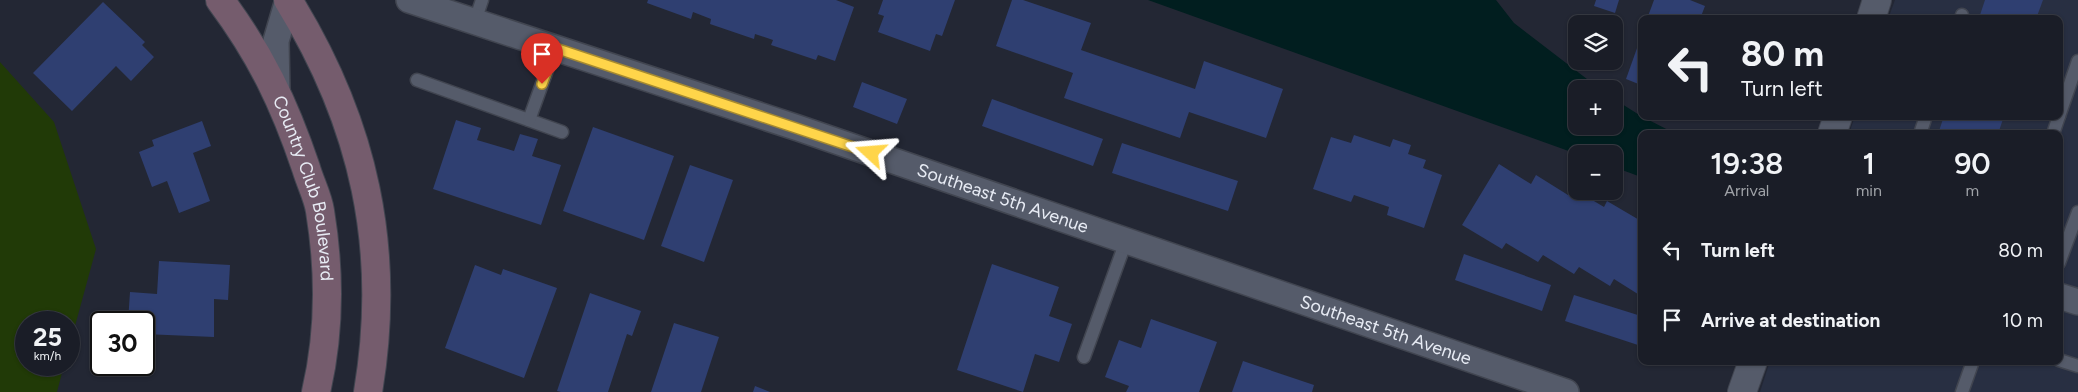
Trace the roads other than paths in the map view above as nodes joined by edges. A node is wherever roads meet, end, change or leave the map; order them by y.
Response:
1 (220, 0) edge
2 (288, 0) edge
3 (409, 0) edge
4 (1877, 0) edge
5 (479, 11) edge
6 (1872, 15) edge
7 (555, 48) junction
8 (2078, 60) edge
9 (418, 80) dead end
10 (277, 93) junction
11 (2063, 104) edge
12 (529, 120) junction
13 (562, 132) dead end
14 (2078, 213) edge
15 (1126, 240) junction
16 (2063, 252) edge
17 (2063, 297) edge
18 (2078, 302) edge
19 (1084, 357) dead end
20 (2063, 361) edge
21 (1752, 365) edge
22 (1972, 365) edge
23 (2078, 366) edge
24 (322, 391) edge
25 (368, 392) edge
26 (1566, 392) edge
27 (1742, 392) edge
28 (1962, 392) edge

1 - 10 main road, Country Club Boulevard
2 - 10 street
2 - 25 main road
3 - 5 street, Southeast 5th Avenue
4 - 6 street
5 - 7 street, Southeast 5th Avenue
7 - 12 lane
7 - 15 street, Southeast 5th Avenue
8 - 11 lane
9 - 12 lane
10 - 24 main road, Country Club Boulevard
12 - 13 lane
14 - 16 lane
15 - 19 lane
15 - 26 street, Southeast 5th Avenue
17 - 18 street
20 - 23 lane
21 - 27 street
22 - 28 lane

